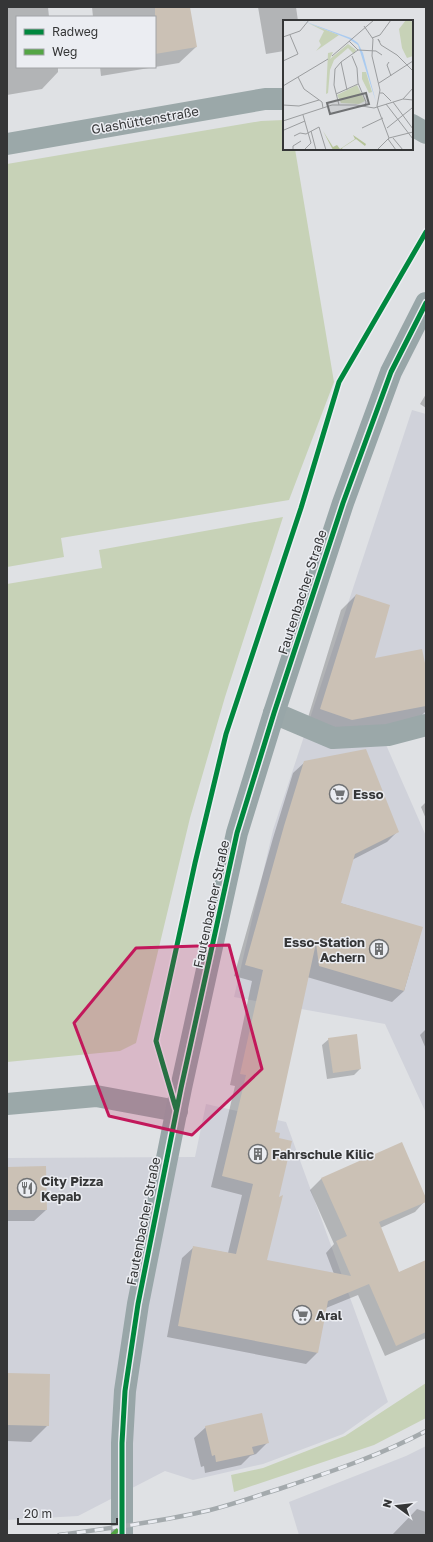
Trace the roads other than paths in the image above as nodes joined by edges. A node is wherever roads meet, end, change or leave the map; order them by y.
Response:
1 (283, 99) edge
2 (413, 126) edge
3 (426, 133) edge
4 (7, 144) edge
5 (426, 303) edge
6 (274, 713) junction
7 (426, 725) edge
8 (7, 1104) edge
9 (177, 1111) junction
10 (122, 1535) edge

1 - 4 street, Glashüttenstraße
2 - 3 street
5 - 6 street, Fautenbacher Straße
6 - 7 street
6 - 9 street, Fautenbacher Straße
8 - 9 street
9 - 10 street, Fautenbacher Straße

